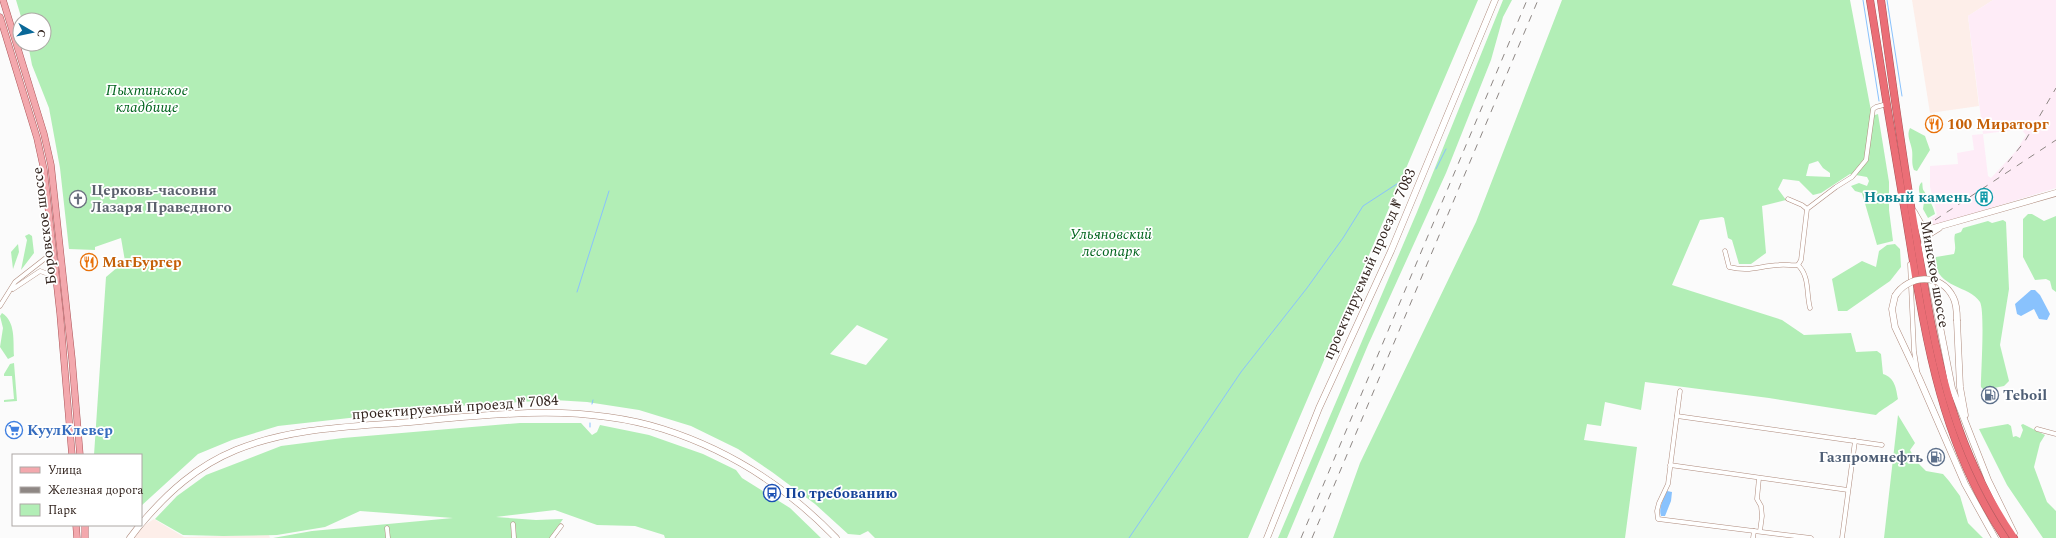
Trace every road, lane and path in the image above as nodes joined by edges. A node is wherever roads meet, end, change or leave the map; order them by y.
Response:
1 (3, 0) edge
2 (1495, 0) edge
3 (1870, 0) edge
4 (1880, 0) edge
5 (0, 17) edge
6 (1887, 104) junction
7 (2056, 193) edge
8 (1788, 199) dead end
9 (1910, 202) junction
10 (1807, 210) junction
11 (1919, 223) junction
12 (1939, 228) junction
13 (1908, 235) junction
14 (52, 240) junction
15 (1924, 245) junction
16 (1725, 251) dead end
17 (1798, 265) junction
18 (57, 287) junction
19 (9, 291) junction
20 (0, 306) edge
21 (1810, 308) dead end
22 (1919, 378) junction
23 (1680, 391) dead end
24 (1676, 416) junction
25 (1967, 427) junction
26 (2037, 429) dead end
27 (2056, 434) edge
28 (1855, 441) junction
29 (1882, 445) dead end
30 (72, 454) edge
31 (80, 454) edge
32 (1670, 465) junction
33 (1759, 478) junction
34 (1848, 490) junction
35 (157, 505) junction
36 (142, 515) edge
37 (142, 524) edge
38 (513, 524) dead end
39 (76, 526) edge
40 (84, 526) edge
41 (140, 526) edge
42 (561, 526) dead end
43 (387, 528) dead end
44 (1754, 531) junction
45 (1760, 531) junction
46 (77, 538) edge
47 (86, 538) edge
48 (130, 538) edge
49 (388, 538) edge
50 (514, 538) edge
51 (552, 538) edge
52 (836, 538) edge
53 (1267, 538) edge
54 (1753, 538) edge
55 (1811, 538) edge
56 (1842, 538) edge
57 (1996, 538) edge
58 (2005, 538) edge
59 (2014, 538) edge
60 (2017, 538) edge

1 - 31 main road, Боровское шоссе
2 - 53 street, проектируемый проезд № 7083
3 - 6 highway, Минское шоссе
4 - 9 highway, Минское шоссе
5 - 14 main road, Боровское шоссе
6 - 10 street
6 - 13 highway, Минское шоссе
7 - 12 street
8 - 10 street
9 - 11 street
9 - 59 highway, Минское шоссе
10 - 17 street
11 - 12 street
11 - 15 street
12 - 15 street
13 - 22 street
13 - 58 highway, Минское шоссе
14 - 18 main road, Боровское шоссе
14 - 19 street
15 - 25 street
16 - 17 street
17 - 21 street
18 - 19 street
18 - 30 main road, Боровское шоссе
19 - 20 street
22 - 25 street, bridge
22 - 57 street
23 - 24 street
24 - 28 street
24 - 32 street
25 - 60 street
26 - 27 street
28 - 29 street
28 - 34 street
32 - 33 street
32 - 44 street
33 - 34 street
33 - 45 street
34 - 56 street
35 - 36 street, проектируемый проезд № 7084
35 - 37 street, проектируемый проезд № 7084
35 - 52 street, проектируемый проезд № 7084
38 - 50 street
39 - 46 main road
40 - 47 main road
41 - 48 street, проектируемый проезд № 7084
42 - 51 street
43 - 49 street
44 - 45 street
44 - 54 street
45 - 55 street

